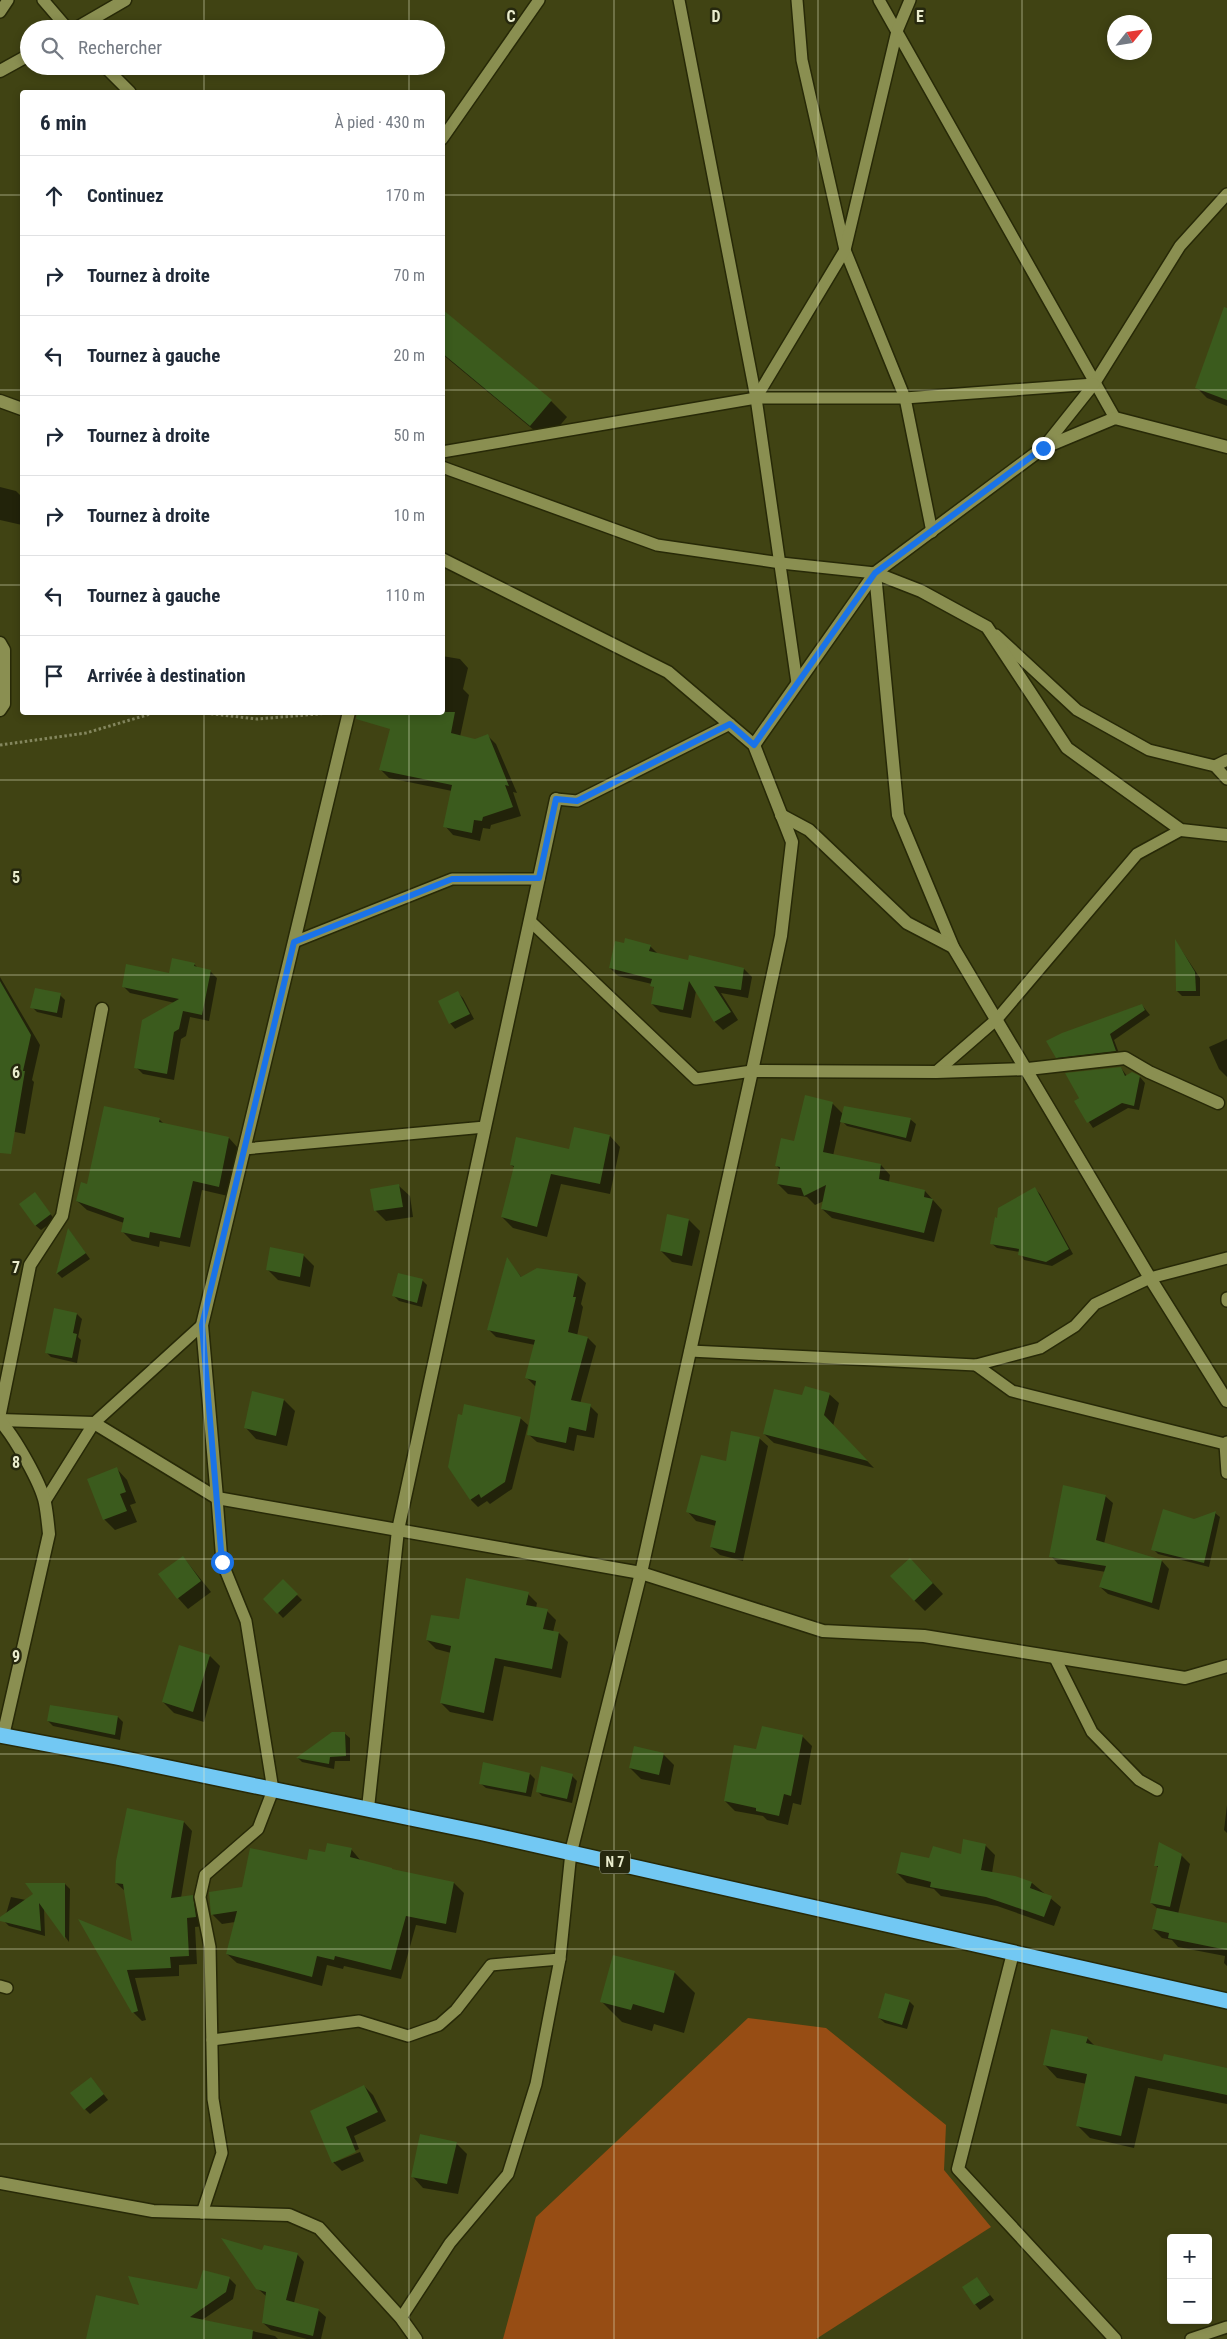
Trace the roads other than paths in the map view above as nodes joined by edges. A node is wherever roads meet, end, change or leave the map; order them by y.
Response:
1 (8, 0) edge
2 (43, 0) edge
3 (125, 0) edge
4 (539, 0) edge
5 (679, 0) edge
6 (797, 0) edge
7 (880, 0) edge
8 (910, 0) edge
9 (0, 12) edge
10 (60, 20) edge
11 (91, 20) edge
12 (897, 31) junction
13 (20, 60) edge
14 (0, 71) edge
15 (113, 75) edge
16 (128, 90) edge
17 (445, 135) edge
18 (1227, 194) edge
19 (845, 250) junction
20 (1094, 384) junction
21 (756, 398) junction
22 (905, 398) junction
23 (1, 403) edge
24 (20, 408) edge
25 (1115, 418) junction
26 (1227, 447) edge
27 (1043, 448) junction
28 (445, 451) edge
29 (445, 468) edge
30 (932, 532) junction
31 (445, 560) edge
32 (781, 563) junction
33 (875, 573) junction
34 (987, 626) junction
35 (1, 648) edge
36 (797, 683) junction
37 (0, 710) edge
38 (348, 715) edge
39 (730, 724) junction
40 (754, 745) junction
41 (1227, 760) edge
42 (1214, 766) junction
43 (1227, 779) edge
44 (556, 799) joint
45 (782, 815) junction
46 (1181, 830) junction
47 (1227, 835) edge
48 (539, 878) junction
49 (530, 920) junction
50 (294, 942) junction
51 (953, 947) junction
52 (102, 1009) dead end
53 (997, 1019) junction
54 (1028, 1069) junction
55 (752, 1071) junction
56 (936, 1072) junction
57 (1218, 1103) dead end
58 (486, 1127) junction
59 (244, 1149) junction
60 (1227, 1258) edge
61 (1150, 1278) junction
62 (202, 1325) junction
63 (690, 1351) junction
64 (976, 1365) junction
65 (1227, 1401) edge
66 (0, 1413) edge
67 (0, 1420) edge
68 (94, 1422) junction
69 (1226, 1443) edge
70 (1227, 1474) edge
71 (217, 1498) junction
72 (45, 1501) junction
73 (398, 1530) junction
74 (640, 1573) junction
75 (1055, 1658) junction
76 (1227, 1666) edge
77 (1, 1735) edge
78 (273, 1790) junction
79 (1157, 1790) dead end
80 (368, 1808) junction
81 (571, 1852) junction
82 (1013, 1953) junction
83 (560, 1959) junction
84 (1227, 2001) edge
85 (212, 2040) junction
86 (0, 2183) edge
87 (202, 2213) junction
88 (402, 2318) junction
89 (1227, 2327) edge
90 (416, 2339) edge
91 (1115, 2339) edge
92 (1190, 2339) edge

1 - 9 lane
2 - 10 lane
3 - 11 street
4 - 17 lane
5 - 21 lane
6 - 19 lane
7 - 12 lane
8 - 12 lane
12 - 19 lane
12 - 20 lane
13 - 14 street
15 - 16 lane
18 - 20 lane
19 - 21 lane
19 - 22 lane
20 - 22 lane
20 - 25 lane
20 - 27 lane
21 - 22 lane
21 - 28 lane
21 - 32 lane
22 - 30 lane
23 - 24 street
25 - 26 street
25 - 27 street
27 - 30 street
29 - 32 lane
30 - 33 street
31 - 39 street
32 - 33 lane
32 - 36 lane
33 - 34 street
33 - 36 street
33 - 51 street
34 - 42 lane
34 - 46 street
35 - 37 street
36 - 40 street
38 - 50 street
39 - 40 street
39 - 44 lane
40 - 45 street
41 - 42 lane
42 - 43 lane
44 - 48 street
45 - 51 street
45 - 55 street
46 - 47 street
46 - 53 lane
48 - 49 street
48 - 50 lane
49 - 55 lane
49 - 58 street
50 - 59 street
51 - 53 street
52 - 66 street
53 - 54 street
53 - 56 lane
54 - 56 street
54 - 57 street
54 - 61 street
55 - 56 street
55 - 63 street
58 - 59 lane
58 - 73 street
59 - 62 street
60 - 61 lane
61 - 64 lane
61 - 65 street
62 - 68 lane
62 - 71 street
63 - 64 lane
63 - 74 street
64 - 69 lane
67 - 68 street
67 - 72 street
68 - 71 street
68 - 72 lane
69 - 70 lane
71 - 73 street
71 - 78 lane
72 - 77 street
73 - 74 street
73 - 80 street
74 - 75 street
74 - 81 street
75 - 76 street
75 - 79 lane
77 - 78 highway, N 7
78 - 80 highway, N 7
78 - 85 lane
80 - 81 highway, N 7
81 - 82 highway, N 7
81 - 83 lane
82 - 84 highway, N 7
82 - 91 street
83 - 85 lane
83 - 88 lane
85 - 87 lane
86 - 87 street
87 - 88 street
88 - 90 street
89 - 92 lane

